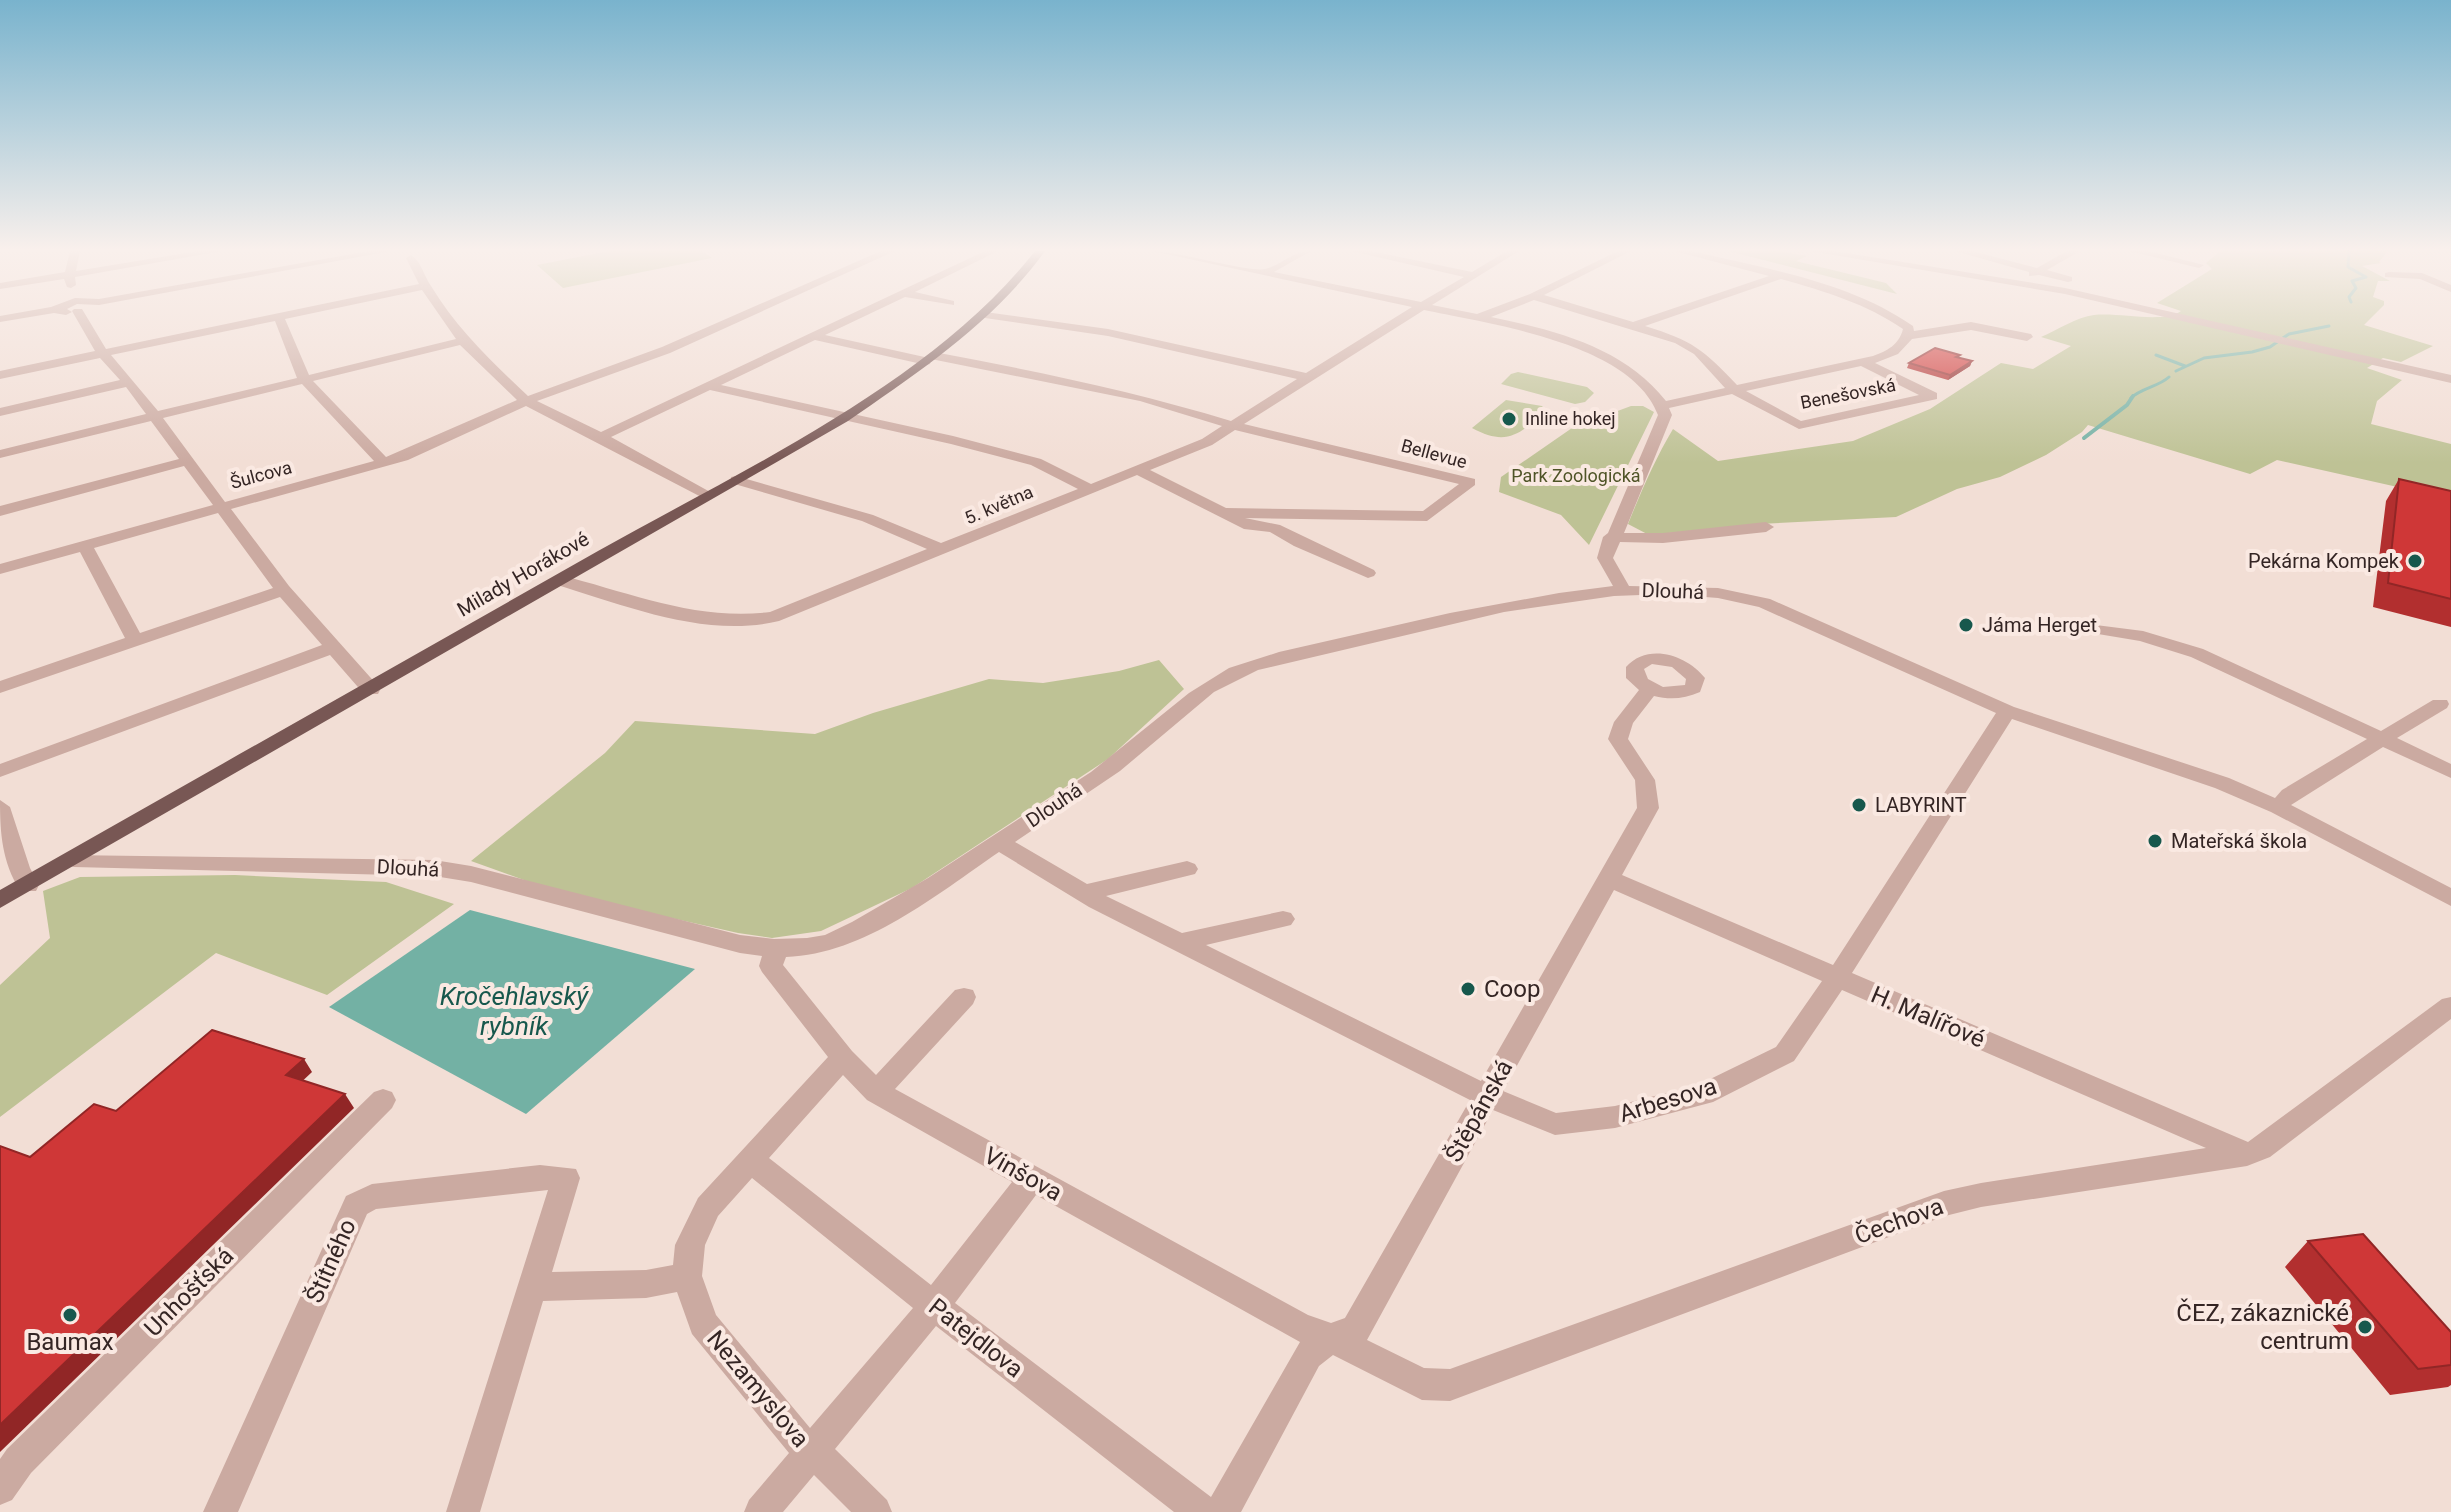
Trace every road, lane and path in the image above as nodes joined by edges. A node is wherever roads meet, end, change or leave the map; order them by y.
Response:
1 (85, 322) edge
2 (249, 322) edge
3 (281, 322) edge
4 (450, 322) edge
5 (730, 322) edge
6 (843, 322) edge
7 (977, 322) edge
8 (1050, 322) edge
9 (1398, 322) edge
10 (1496, 322) edge
11 (1618, 322) edge
12 (1646, 322) edge
13 (1900, 322) edge
14 (2205, 322) edge
15 (1633, 326) junction
16 (813, 336) junction
17 (1908, 336) junction
18 (2027, 337) dead end
19 (463, 341) junction
20 (103, 354) junction
21 (930, 358) junction
22 (1861, 361) junction
23 (0, 375) edge
24 (1309, 378) junction
25 (304, 379) junction
26 (2451, 379) edge
27 (129, 382) junction
28 (708, 386) junction
29 (1734, 390) junction
30 (526, 401) junction
31 (1664, 405) junction
32 (0, 412) edge
33 (153, 416) junction
34 (843, 418) junction
35 (1235, 426) junction
36 (601, 437) junction
37 (0, 454) edge
38 (187, 461) junction
39 (383, 462) junction
40 (1138, 470) junction
41 (736, 480) junction
42 (1090, 489) junction
43 (707, 496) junction
44 (222, 506) junction
45 (0, 511) edge
46 (1225, 513) junction
47 (1766, 527) dead end
48 (1611, 537) junction
49 (84, 545) junction
50 (942, 550) junction
51 (0, 569) edge
52 (1368, 573) dead end
53 (560, 580) junction
54 (283, 590) junction
55 (1623, 590) junction
56 (2086, 627) dead end
57 (135, 640) junction
58 (334, 647) junction
59 (0, 687) edge
60 (1649, 689) dead end
61 (371, 690) junction
62 (2440, 704) dead end
63 (2007, 711) junction
64 (2382, 739) junction
65 (0, 771) edge
66 (2451, 772) edge
67 (0, 807) edge
68 (2278, 807) junction
69 (999, 842) junction
70 (6, 847) edge
71 (74, 860) junction
72 (1187, 869) dead end
73 (1610, 879) junction
74 (28, 885) junction
75 (1084, 893) junction
76 (2451, 898) edge
77 (0, 900) edge
78 (1283, 919) dead end
79 (1178, 943) junction
80 (776, 950) junction
81 (1837, 978) junction
82 (964, 997) dead end
83 (2451, 1006) edge
84 (843, 1058) junction
85 (876, 1092) junction
86 (1487, 1096) junction
87 (383, 1100) dead end
88 (2247, 1154) junction
89 (752, 1161) junction
90 (1031, 1179) junction
91 (687, 1276) junction
92 (533, 1287) junction
93 (934, 1306) junction
94 (1331, 1338) junction
95 (810, 1453) junction
96 (0, 1488) edge
97 (220, 1512) edge
98 (463, 1512) edge
99 (761, 1512) edge
100 (875, 1512) edge
101 (1202, 1512) edge
102 (1222, 1512) edge

1 - 20 street
2 - 20 street
3 - 25 street
4 - 19 street
5 - 30 street, Šulcova
6 - 16 street
7 - 21 main road, Milady Horákové
8 - 24 street
9 - 24 street, 5. května
10 - 31 street
11 - 15 street, Benešovská
12 - 15 street
13 - 17 street
14 - 26 street
15 - 29 street, Benešovská
16 - 21 street
16 - 28 street
17 - 18 street
17 - 22 street
19 - 25 street
19 - 30 street
20 - 23 street
20 - 27 street
21 - 34 main road, Milady Horákové
21 - 35 street
22 - 29 street
22 - 29 street, Benešovská
24 - 35 street, 5. května
25 - 33 street
25 - 39 street
27 - 32 street
27 - 33 street
28 - 34 street
28 - 36 street
29 - 31 street
30 - 36 street
30 - 39 street, Šulcova
31 - 48 street
33 - 37 street
33 - 38 street
34 - 41 main road, Milady Horákové
34 - 42 street
35 - 40 street, 5. května
35 - 46 street, Bellevue
36 - 43 street
38 - 44 street
38 - 45 street
39 - 44 street, Šulcova
40 - 42 street, 5. května
40 - 46 street, Bellevue
41 - 43 main road, Milady Horákové
41 - 50 street
42 - 50 street, 5. května
43 - 53 main road, Milady Horákové
44 - 49 street, Šulcova
44 - 54 street
46 - 52 street, Bellevue
47 - 48 street
48 - 55 street
49 - 51 street, Šulcova
49 - 57 street
50 - 53 street, 5. května
53 - 61 main road, Milady Horákové
54 - 57 street
54 - 58 street
55 - 63 street, Dlouhá
55 - 69 street, Dlouhá
56 - 64 street
57 - 59 street
58 - 61 street
58 - 65 street
60 - 73 street, Štěpánská
61 - 71 main road, Milady Horákové
62 - 64 street
63 - 68 street, Dlouhá
63 - 81 street, Arbesova
64 - 66 street
64 - 68 street
67 - 70 street
68 - 76 street, Dlouhá
69 - 75 street, Arbesova
69 - 80 street, Dlouhá
70 - 74 street
71 - 74 main road, Milady Horákové
71 - 80 street, Dlouhá
72 - 75 street
73 - 81 street, H. Malířové
73 - 86 street, Štěpánská
74 - 77 main road, Milady Horákové
75 - 79 street, Arbesova
78 - 79 street
79 - 86 street, Arbesova
80 - 84 street, Vinšova
81 - 86 street, Arbesova
81 - 88 street, H. Malířové
82 - 85 street
83 - 88 street, Čechova
84 - 85 street, Vinšova
84 - 89 street, Nezamyslova
85 - 90 street, Vinšova
86 - 94 street, Štěpánská
87 - 96 street, Unhošťská
88 - 94 street, Čechova
89 - 91 street, Nezamyslova
89 - 93 street, Patejdlova
90 - 93 street
90 - 94 street, Vinšova
91 - 92 street
91 - 95 street, Nezamyslova
92 - 97 street, Štítného
92 - 98 street
93 - 95 street
93 - 101 street, Patejdlova
94 - 102 street, Štěpánská
95 - 99 street
95 - 100 street, Nezamyslova

